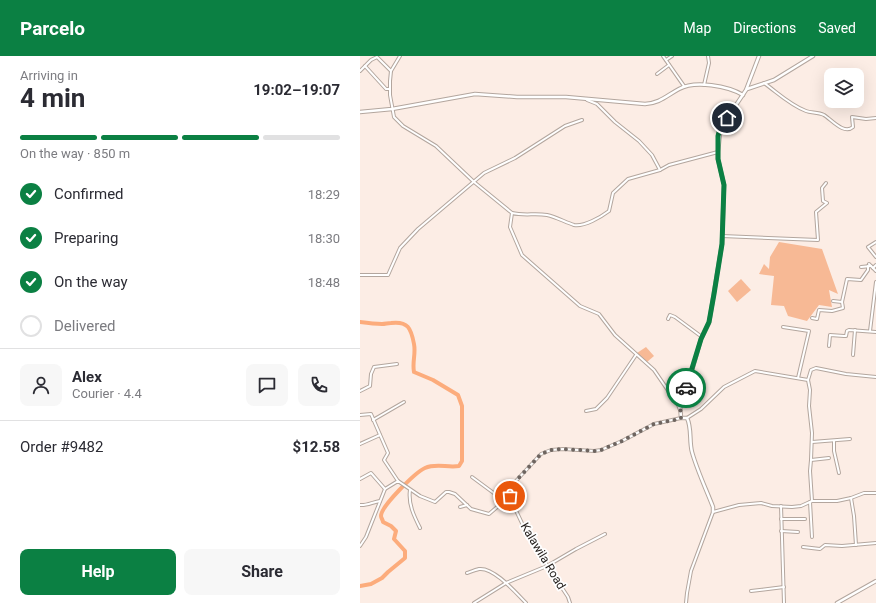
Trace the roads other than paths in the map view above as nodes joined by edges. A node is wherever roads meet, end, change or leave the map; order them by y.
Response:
1 (400, 56) edge
2 (663, 56) edge
3 (672, 56) edge
4 (708, 56) edge
5 (759, 56) edge
6 (813, 56) edge
7 (666, 60) junction
8 (669, 65) junction
9 (365, 66) junction
10 (391, 71) junction
11 (360, 72) edge
12 (657, 74) dead end
13 (764, 83) junction
14 (704, 85) junction
15 (684, 86) junction
16 (747, 89) junction
17 (389, 90) junction
18 (743, 95) junction
19 (584, 99) junction
20 (392, 109) junction
21 (360, 112) edge
22 (876, 118) edge
23 (582, 120) dead end
24 (718, 152) junction
25 (660, 170) junction
26 (474, 182) junction
27 (826, 183) dead end
28 (512, 213) junction
29 (722, 236) junction
30 (876, 242) edge
31 (876, 257) edge
32 (876, 265) edge
33 (870, 266) junction
34 (861, 267) dead end
35 (876, 271) edge
36 (360, 275) edge
37 (876, 282) edge
38 (833, 301) dead end
39 (842, 302) junction
40 (812, 318) dead end
41 (668, 319) dead end
42 (783, 327) dead end
43 (855, 330) junction
44 (870, 331) junction
45 (876, 332) edge
46 (702, 337) junction
47 (829, 346) dead end
48 (636, 355) junction
49 (853, 355) dead end
50 (397, 364) dead end
51 (876, 377) edge
52 (798, 378) junction
53 (808, 380) junction
54 (360, 391) edge
55 (404, 402) dead end
56 (680, 410) junction
57 (586, 411) dead end
58 (360, 415) edge
59 (681, 418) junction
60 (686, 418) junction
61 (373, 420) junction
62 (380, 435) junction
63 (850, 439) dead end
64 (834, 441) junction
65 (812, 442) junction
66 (360, 444) edge
67 (829, 458) dead end
68 (812, 460) junction
69 (839, 473) dead end
70 (472, 477) dead end
71 (360, 478) edge
72 (399, 481) junction
73 (385, 488) junction
74 (409, 490) junction
75 (876, 493) edge
76 (510, 496) junction
77 (524, 496) dead end
78 (851, 498) junction
79 (506, 499) junction
80 (380, 501) junction
81 (512, 502) junction
82 (811, 502) junction
83 (360, 505) edge
84 (467, 505) junction
85 (781, 506) junction
86 (460, 507) dead end
87 (713, 512) junction
88 (781, 519) junction
89 (805, 519) dead end
90 (420, 528) dead end
91 (781, 531) junction
92 (798, 532) dead end
93 (605, 534) dead end
94 (812, 537) dead end
95 (876, 544) edge
96 (856, 545) junction
97 (360, 546) edge
98 (804, 547) dead end
99 (547, 566) junction
100 (467, 573) dead end
101 (876, 581) edge
102 (506, 583) junction
103 (784, 587) junction
104 (751, 591) dead end
105 (474, 603) edge
106 (526, 603) edge
107 (570, 603) edge
108 (686, 603) edge
109 (784, 603) edge
110 (837, 603) edge

1 - 10 street
2 - 7 street
3 - 7 street
4 - 14 street
5 - 16 street
6 - 13 street
7 - 8 street
8 - 12 street
8 - 15 street
9 - 10 street
9 - 11 street
9 - 17 street
10 - 17 street
13 - 16 street
13 - 22 street
14 - 15 street
14 - 18 street
15 - 19 street
16 - 18 street
17 - 20 street
18 - 24 street
19 - 20 street
19 - 25 street
20 - 21 street
20 - 26 street
23 - 26 street
24 - 25 street
24 - 29 street
25 - 28 street
26 - 28 street
26 - 36 street
27 - 29 street
28 - 48 street
29 - 46 street
30 - 31 street
32 - 33 street
33 - 34 street
33 - 35 street
33 - 39 street
37 - 44 street
38 - 39 street
39 - 40 street
41 - 46 street
42 - 52 street
43 - 44 street
43 - 47 street
43 - 49 street
44 - 45 street
46 - 56 street
48 - 56 street
48 - 57 street
50 - 54 street
51 - 53 street
52 - 53 street
52 - 60 street
53 - 65 street
55 - 61 street
56 - 59 street
58 - 61 street
59 - 60 street
59 - 76 street
60 - 87 street
61 - 62 street
62 - 66 street
62 - 72 street
63 - 64 street
64 - 65 street
64 - 69 street
65 - 68 street
67 - 68 street
68 - 82 street
70 - 79 street
71 - 73 street
72 - 73 street
72 - 74 street
73 - 80 street
74 - 84 street
74 - 90 street
75 - 78 street
76 - 79 street
76 - 81 street, Kalawila Road
77 - 81 street
78 - 82 street
78 - 96 street
79 - 84 street
80 - 83 street
80 - 97 street
81 - 99 street, Kalawila Road
82 - 85 street
82 - 94 street
84 - 86 street
85 - 87 street
85 - 88 street
87 - 108 street
88 - 89 street
88 - 91 street
91 - 92 street
91 - 103 street
93 - 99 street
95 - 96 street
96 - 98 street
99 - 102 street
99 - 107 street, Kalawila Road
100 - 102 street
101 - 110 street
102 - 105 street
102 - 106 street
103 - 104 street
103 - 109 street

